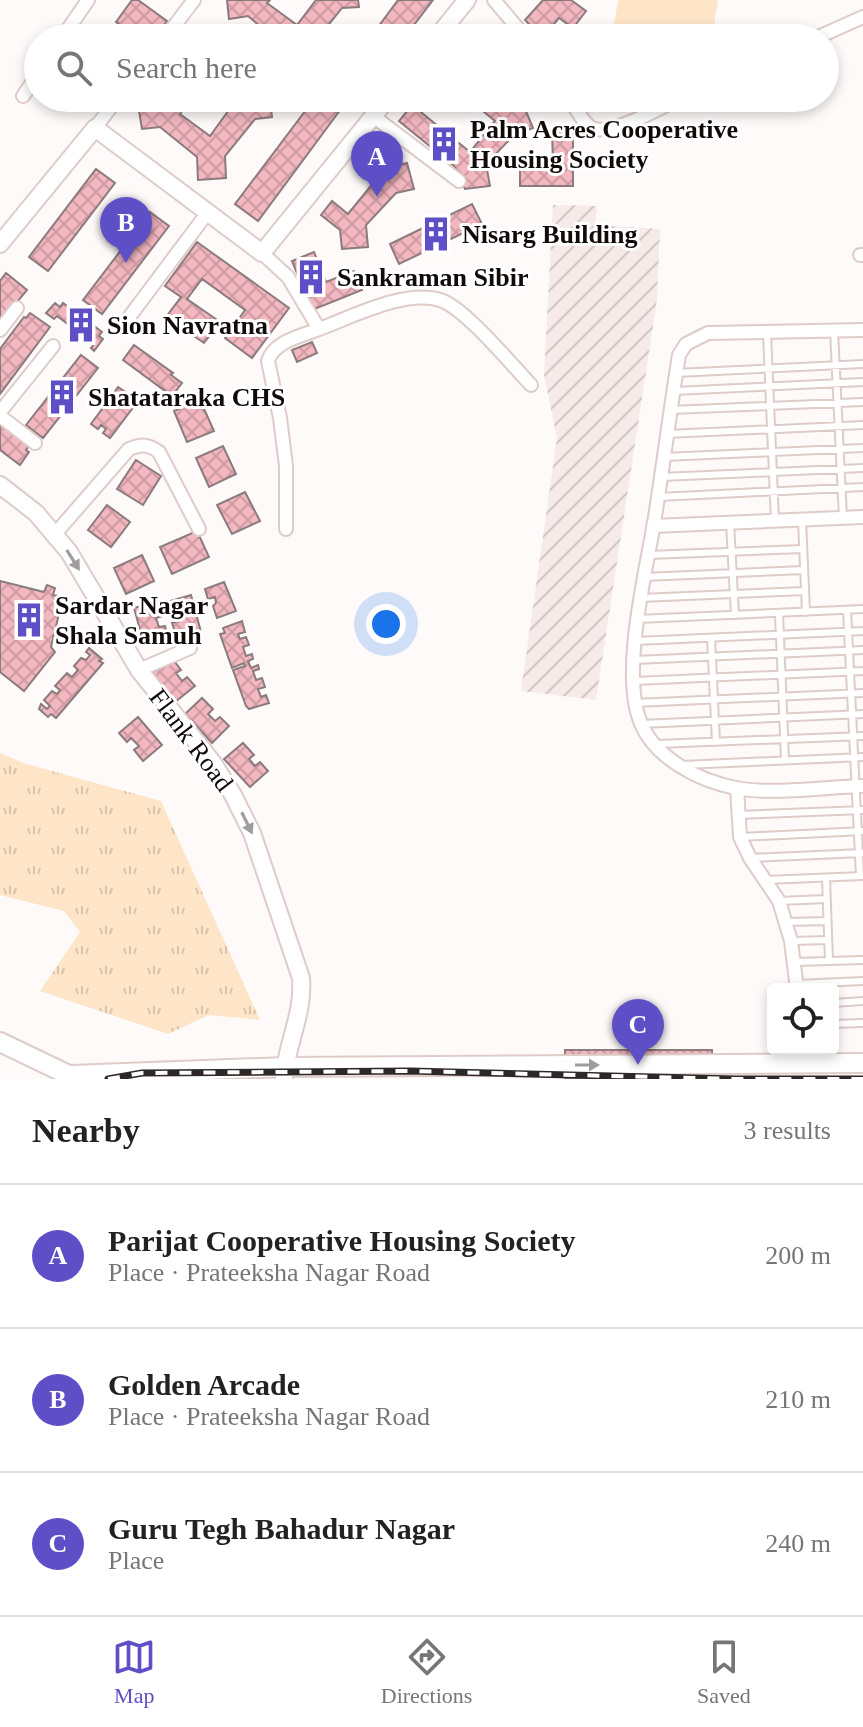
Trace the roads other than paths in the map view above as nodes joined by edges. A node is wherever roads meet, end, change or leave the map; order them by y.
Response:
1 (88, 0) edge
2 (194, 0) edge
3 (467, 0) edge
4 (494, 0) edge
5 (863, 17) edge
6 (72, 24) edge
7 (176, 24) edge
8 (447, 24) edge
9 (514, 24) edge
10 (839, 28) edge
11 (107, 112) edge
12 (376, 112) edge
13 (579, 112) edge
14 (650, 112) edge
15 (373, 116) junction
16 (95, 128) junction
17 (459, 181) dead end
18 (208, 212) junction
19 (0, 244) edge
20 (262, 253) junction
21 (17, 308) dead end
22 (121, 328) dead end
23 (319, 329) junction
24 (0, 330) edge
25 (834, 330) junction
26 (863, 330) edge
27 (767, 332) junction
28 (53, 346) dead end
29 (863, 364) edge
30 (835, 366) junction
31 (769, 368) junction
32 (676, 373) junction
33 (863, 382) edge
34 (836, 384) junction
35 (531, 385) dead end
36 (770, 387) junction
37 (674, 391) junction
38 (863, 402) edge
39 (837, 403) junction
40 (770, 406) junction
41 (671, 410) junction
42 (0, 414) edge
43 (863, 425) edge
44 (838, 426) junction
45 (771, 430) junction
46 (667, 434) junction
47 (35, 443) dead end
48 (863, 448) edge
49 (839, 449) junction
50 (772, 452) junction
51 (664, 457) junction
52 (863, 468) edge
53 (840, 469) junction
54 (773, 472) junction
55 (661, 477) junction
56 (0, 485) edge
57 (863, 487) edge
58 (841, 488) junction
59 (774, 492) junction
60 (658, 497) junction
61 (863, 517) edge
62 (843, 518) junction
63 (802, 520) junction
64 (775, 521) junction
65 (730, 523) junction
66 (653, 526) junction
67 (199, 529) dead end
68 (286, 529) dead end
69 (55, 534) junction
70 (803, 549) junction
71 (731, 552) junction
72 (648, 555) junction
73 (804, 570) junction
74 (732, 573) junction
75 (644, 577) junction
76 (805, 591) junction
77 (734, 594) junction
78 (640, 598) junction
79 (863, 609) edge
80 (847, 610) junction
81 (806, 612) junction
82 (779, 613) junction
83 (735, 615) junction
84 (637, 619) junction
85 (863, 631) edge
86 (848, 632) junction
87 (780, 635) junction
88 (711, 638) junction
89 (636, 641) junction
90 (190, 648) dead end
91 (849, 650) junction
92 (863, 650) edge
93 (781, 653) junction
94 (712, 656) junction
95 (635, 660) junction
96 (139, 670) junction
97 (863, 671) edge
98 (850, 672) junction
99 (782, 675) junction
100 (713, 678) junction
101 (634, 681) junction
102 (851, 693) junction
103 (863, 693) edge
104 (782, 696) junction
105 (714, 699) junction
106 (634, 703) junction
107 (852, 714) junction
108 (863, 714) edge
109 (783, 717) junction
110 (715, 720) junction
111 (641, 724) junction
112 (853, 736) junction
113 (863, 736) edge
114 (784, 739) junction
115 (716, 742) junction
116 (654, 745) junction
117 (854, 757) junction
118 (863, 757) edge
119 (785, 760) junction
120 (679, 765) junction
121 (859, 786) edge
122 (737, 788) junction
123 (860, 810) edge
124 (738, 815) junction
125 (860, 832) edge
126 (740, 837) junction
127 (861, 853) edge
128 (750, 858) junction
129 (862, 876) edge
130 (826, 878) junction
131 (766, 880) junction
132 (826, 899) junction
133 (779, 901) junction
134 (827, 921) junction
135 (786, 922) junction
136 (828, 940) junction
137 (791, 941) junction
138 (863, 960) edge
139 (829, 961) junction
140 (795, 962) junction
141 (863, 981) edge
142 (797, 983) edge
143 (837, 983) edge
144 (863, 1001) edge
145 (839, 1003) edge
146 (863, 1023) edge
147 (839, 1024) edge
148 (0, 1042) edge
149 (863, 1063) edge
150 (539, 1072) edge
151 (250, 1073) edge
152 (284, 1073) edge
153 (72, 1078) edge

1 - 6 street
2 - 7 street
3 - 8 street
4 - 9 street
5 - 10 street
11 - 16 street
12 - 15 street
13 - 14 street
15 - 17 street
15 - 20 street
16 - 18 street
16 - 19 street
18 - 20 street
18 - 22 street
20 - 23 street
21 - 24 street
23 - 35 street
23 - 68 street
25 - 26 street
25 - 27 street
25 - 30 lane
27 - 31 lane
27 - 32 street
28 - 42 street
29 - 30 lane
30 - 31 lane
30 - 34 lane
31 - 32 lane
31 - 36 lane
32 - 37 street
33 - 34 lane
34 - 36 lane
34 - 39 lane
36 - 37 lane
36 - 40 lane
37 - 41 street
38 - 39 lane
39 - 40 lane
39 - 44 lane
40 - 41 lane
40 - 45 lane
41 - 46 street
42 - 47 street
43 - 44 lane
44 - 45 lane
44 - 49 lane
45 - 46 lane
45 - 50 lane
46 - 51 street
48 - 49 lane
49 - 50 lane
49 - 53 lane
50 - 51 lane
50 - 54 lane
51 - 55 street
52 - 53 lane
53 - 54 lane
53 - 58 lane
54 - 55 lane
54 - 59 lane
55 - 60 street
56 - 69 street, Flank Road
57 - 58 lane
58 - 59 lane
58 - 62 lane
59 - 60 lane
59 - 64 lane
60 - 66 street
61 - 62 street
62 - 63 street
63 - 64 street
63 - 70 lane
64 - 65 street
65 - 66 street
65 - 71 lane
66 - 72 street
67 - 69 street
69 -> 96 street, Flank Road
70 - 71 lane
70 - 73 lane
71 - 72 lane
71 - 74 lane
72 - 75 street
73 - 74 lane
73 - 76 lane
74 - 75 lane
74 - 77 lane
75 - 78 street
76 - 77 lane
76 - 81 lane
77 - 78 lane
77 - 83 lane
78 - 84 street
79 - 80 lane
80 - 81 lane
80 - 86 lane
81 - 82 lane
82 - 83 lane
82 - 87 lane
83 - 84 lane
84 - 89 street
85 - 86 lane
86 - 87 lane
86 - 91 lane
87 - 88 lane
87 - 93 lane
88 - 89 lane
88 - 94 lane
89 - 95 street
90 - 96 street
91 - 92 lane
91 - 93 lane
91 - 98 lane
93 - 94 lane
93 - 99 lane
94 - 95 lane
94 - 100 lane
95 - 101 street
96 -> 152 street, Flank Road
97 - 98 lane
98 - 99 lane
98 - 102 lane
99 - 100 lane
99 - 104 lane
100 - 101 lane
100 - 105 lane
101 - 106 street
102 - 103 lane
102 - 104 lane
102 - 107 lane
104 - 105 lane
104 - 109 lane
105 - 106 lane
105 - 110 lane
106 - 111 street
107 - 108 lane
107 - 109 lane
107 - 112 lane
109 - 110 lane
109 - 114 lane
110 - 111 lane
110 - 115 lane
111 - 116 street
112 - 113 lane
112 - 114 lane
112 - 117 lane
114 - 115 lane
114 - 119 lane
115 - 116 lane
116 - 120 street
117 - 118 lane
117 - 119 lane
117 - 121 lane
119 - 120 lane
120 - 122 street
121 - 122 street
121 - 123 lane
122 - 124 street
123 - 124 lane
123 - 125 lane
124 - 126 street
125 - 126 lane
125 - 127 lane
126 - 128 street
127 - 128 lane
127 - 129 lane
128 - 131 street
129 - 130 lane
130 - 131 lane
130 - 132 lane
131 - 133 street
132 - 133 lane
132 - 134 lane
133 - 135 street
134 - 135 lane
134 - 136 lane
135 - 137 street
136 - 137 lane
136 - 139 lane
137 - 140 street
138 - 139 lane
139 - 140 lane
140 - 142 street
141 - 143 lane
144 - 145 lane
146 - 147 lane
148 - 153 main road
150 -> 149 main road
150 - 152 main road
151 - 152 main road
151 - 153 main road

